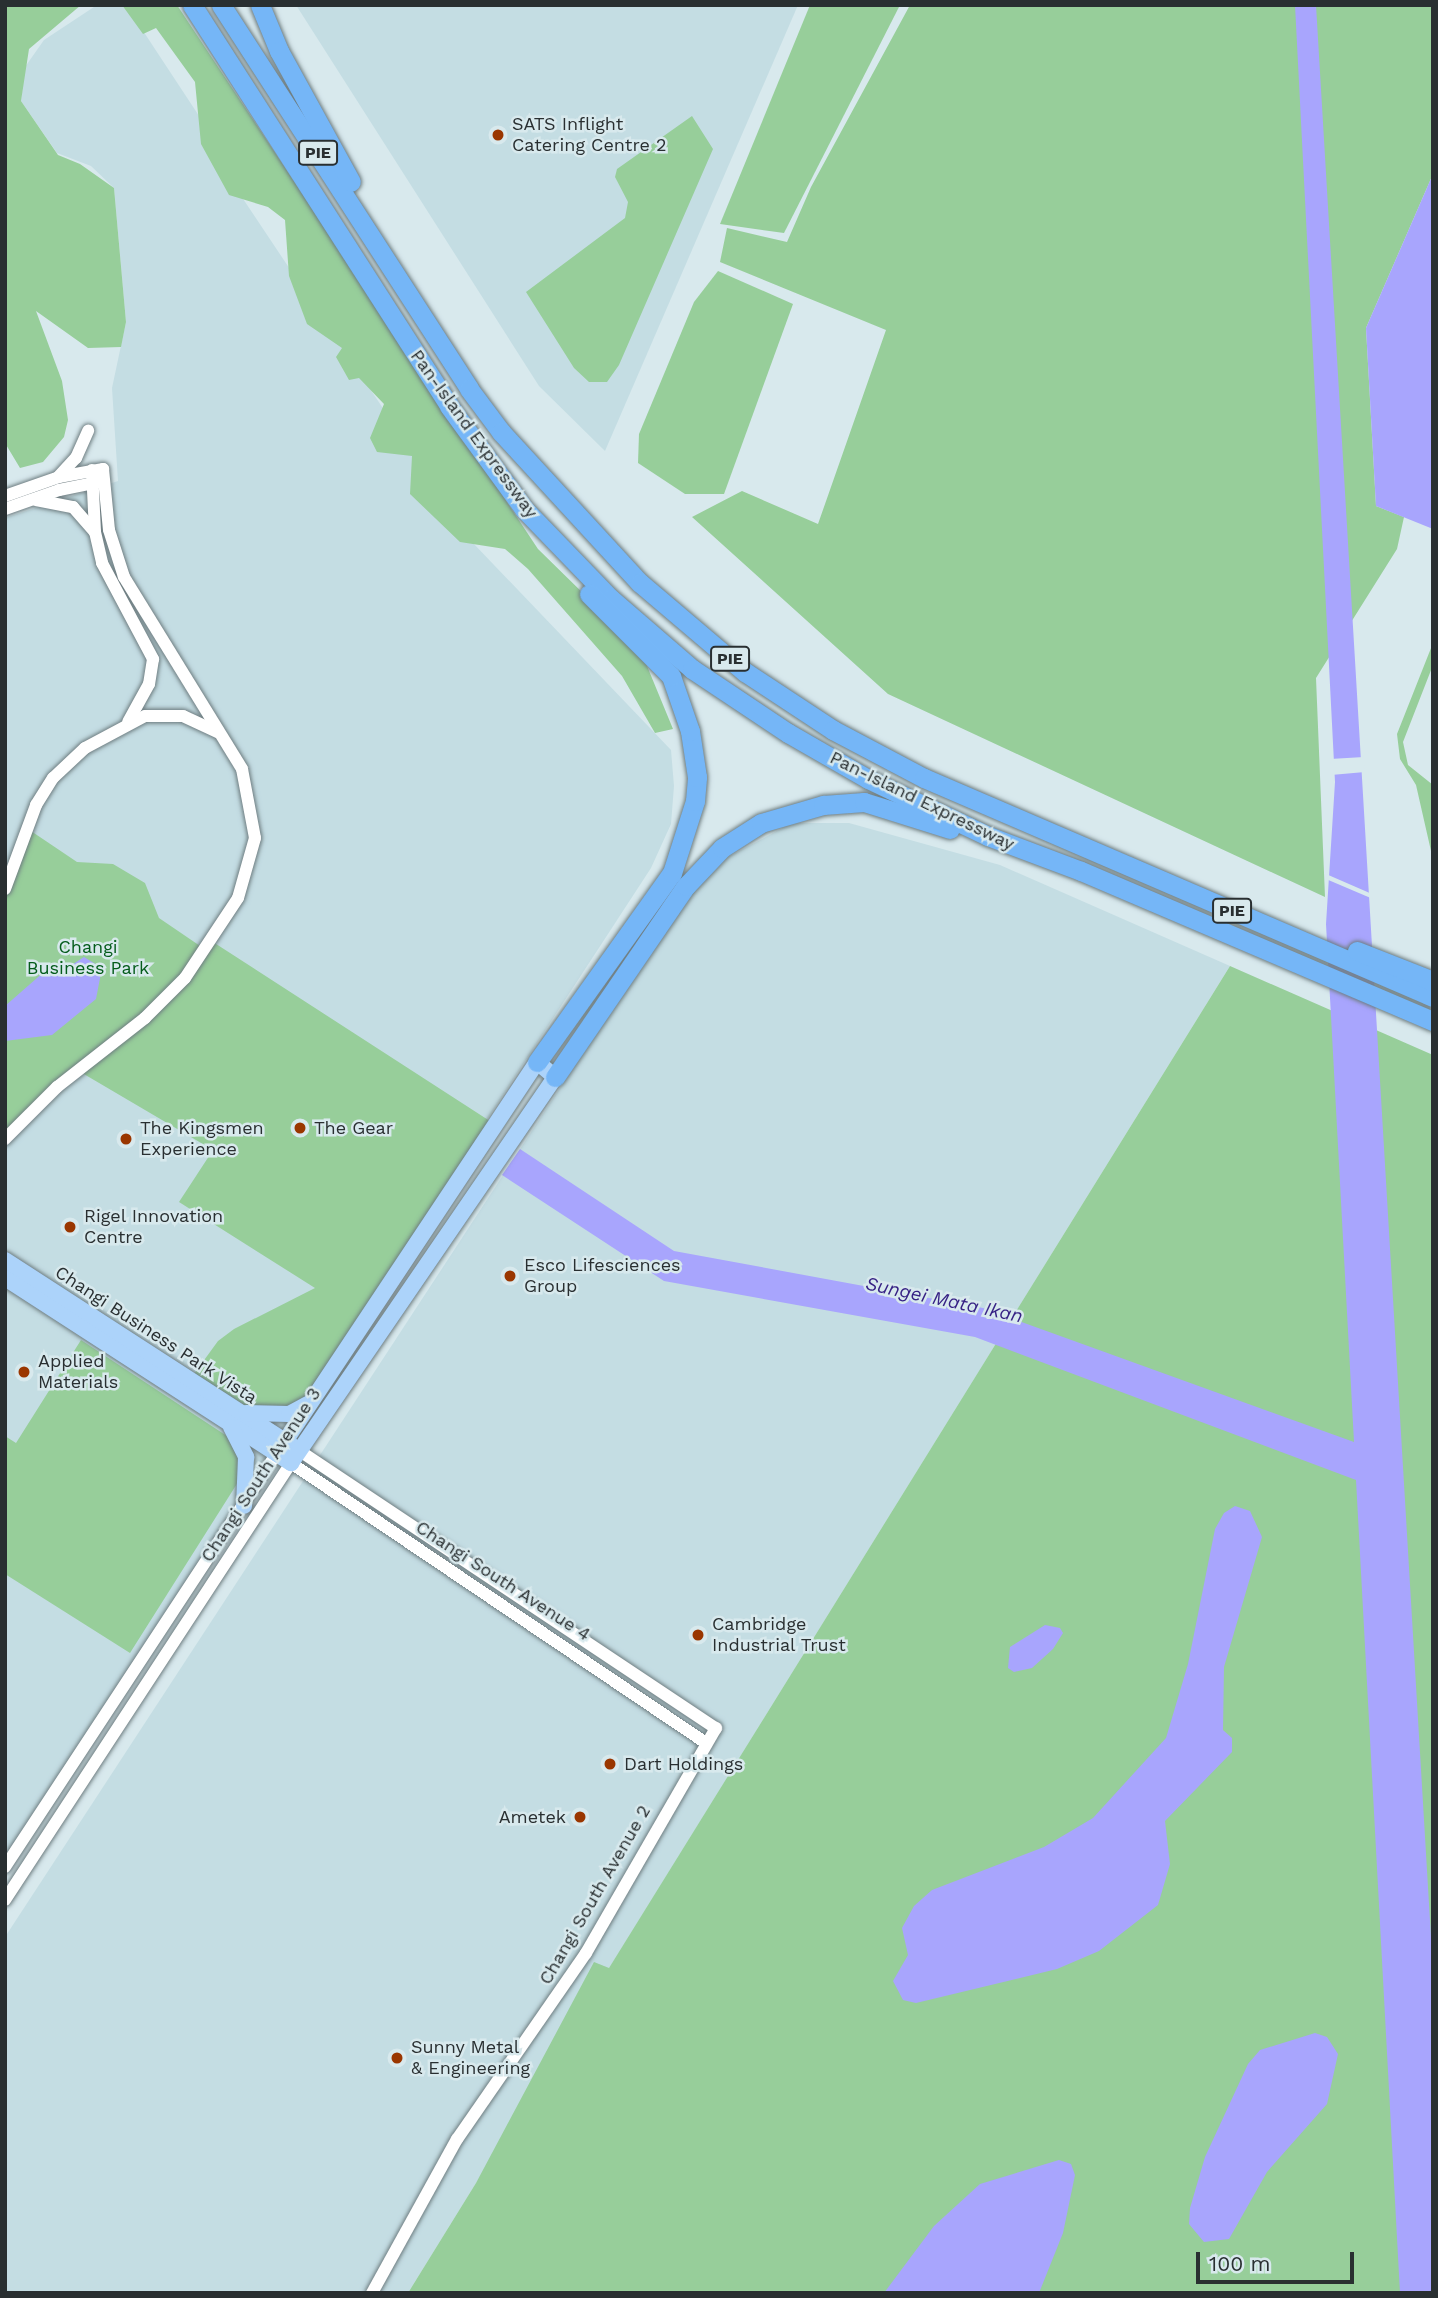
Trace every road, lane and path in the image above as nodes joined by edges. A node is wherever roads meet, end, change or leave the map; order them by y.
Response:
1 (191, 5) edge
2 (221, 5) edge
3 (261, 7) edge
4 (415, 300) junction
5 (88, 430) dead end
6 (98, 476) junction
7 (59, 477) junction
8 (5, 496) edge
9 (29, 499) junction
10 (5, 509) edge
11 (524, 509) junction
12 (95, 532) junction
13 (128, 722) junction
14 (220, 735) junction
15 (988, 836) junction
16 (5, 889) edge
17 (1383, 968) junction
18 (1433, 981) edge
19 (1433, 997) edge
20 (1433, 1021) edge
21 (537, 1062) junction
22 (555, 1077) junction
23 (5, 1139) edge
24 (5, 1260) edge
25 (5, 1278) edge
26 (316, 1397) junction
27 (234, 1417) junction
28 (281, 1448) junction
29 (296, 1457) junction
30 (244, 1506) junction
31 (716, 1728) joint
32 (706, 1743) junction
33 (7, 1862) edge
34 (5, 1900) edge
35 (372, 2293) edge

1 - 11 highway, Pan-Island Expressway / PIE
2 - 4 highway, Pan-Island Expressway / PIE
3 - 4 highway
4 - 17 highway, Pan-Island Expressway / PIE
5 - 7 street
6 - 7 street
6 - 9 street
6 - 12 street
6 - 14 street
7 - 8 street
9 - 10 street
9 - 12 street
11 - 15 highway, Pan-Island Expressway / PIE
11 - 21 highway
12 - 13 street
13 - 14 street
13 - 16 street
14 - 23 street
15 - 20 highway, Pan-Island Expressway / PIE
15 - 22 highway
17 - 18 highway
17 - 19 highway, PIE
21 - 22 main road
21 - 26 main road, Changi South Avenue 3
22 - 29 main road, Changi South Avenue 3
24 - 27 main road, Changi Business Park Vista
25 - 27 main road, Changi Business Park Vista
26 - 27 main road
26 - 28 main road, Changi South Avenue 3
27 - 28 main road, Changi Business Park Vista
27 - 30 main road
28 - 29 main road, Changi South Avenue 4
28 - 30 street, Changi South Avenue 3
29 - 31 street, Changi South Avenue 4
29 - 32 street, Changi South Avenue 4
29 - 34 street, Changi South Avenue 3
30 - 33 street, Changi South Avenue 3
31 - 32 street, Changi South Avenue 2
32 - 35 street, Changi South Avenue 2

